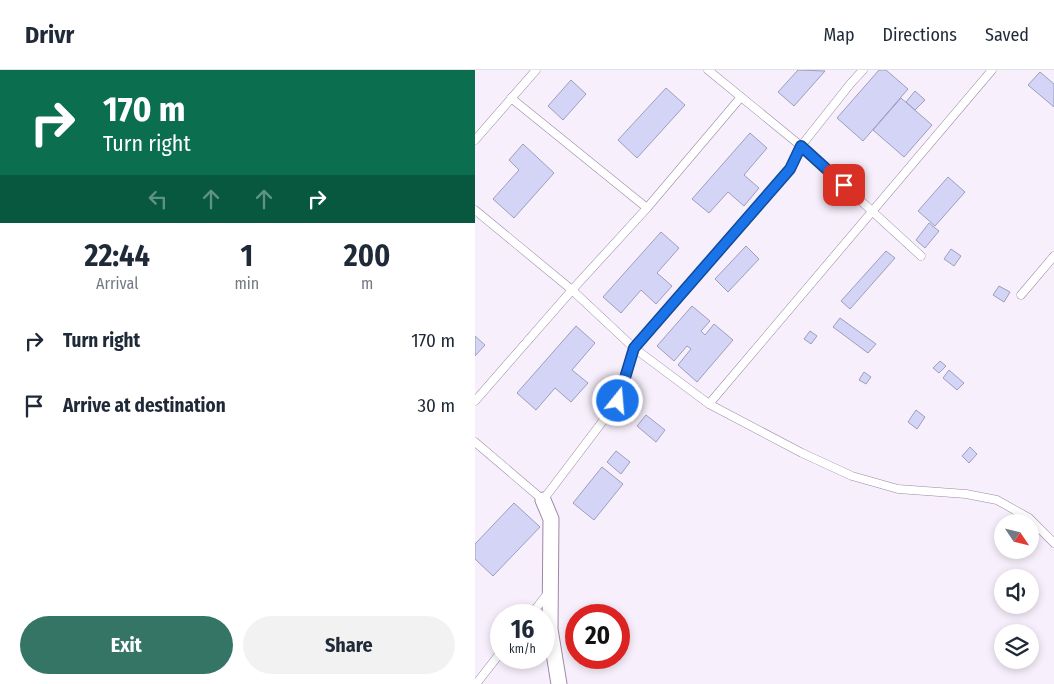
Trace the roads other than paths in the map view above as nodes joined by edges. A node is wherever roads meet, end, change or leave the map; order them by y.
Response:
1 (536, 70) edge
2 (708, 70) edge
3 (863, 70) edge
4 (992, 70) edge
5 (741, 97) junction
6 (511, 98) junction
7 (475, 140) edge
8 (801, 146) junction
9 (647, 208) junction
10 (475, 210) edge
11 (872, 211) junction
12 (921, 256) dead end
13 (1054, 256) edge
14 (572, 290) junction
15 (1021, 295) dead end
16 (634, 348) junction
17 (475, 401) edge
18 (709, 404) junction
19 (475, 442) edge
20 (543, 500) junction
21 (1054, 542) edge
22 (550, 590) junction
23 (539, 604) edge
24 (490, 666) edge
25 (476, 684) edge
26 (559, 684) edge

1 - 6 lane
2 - 5 lane
3 - 8 lane
4 - 11 lane
5 - 8 lane
5 - 9 lane
6 - 7 lane
6 - 9 lane
8 - 11 lane
8 - 16 lane
9 - 14 lane
10 - 14 lane
11 - 12 lane
11 - 18 lane
13 - 15 lane
14 - 16 lane
14 - 17 lane
16 - 18 lane
16 - 20 lane
18 - 21 lane
19 - 20 lane
20 - 22 street
22 - 23 lane
22 - 26 street
24 - 25 lane

